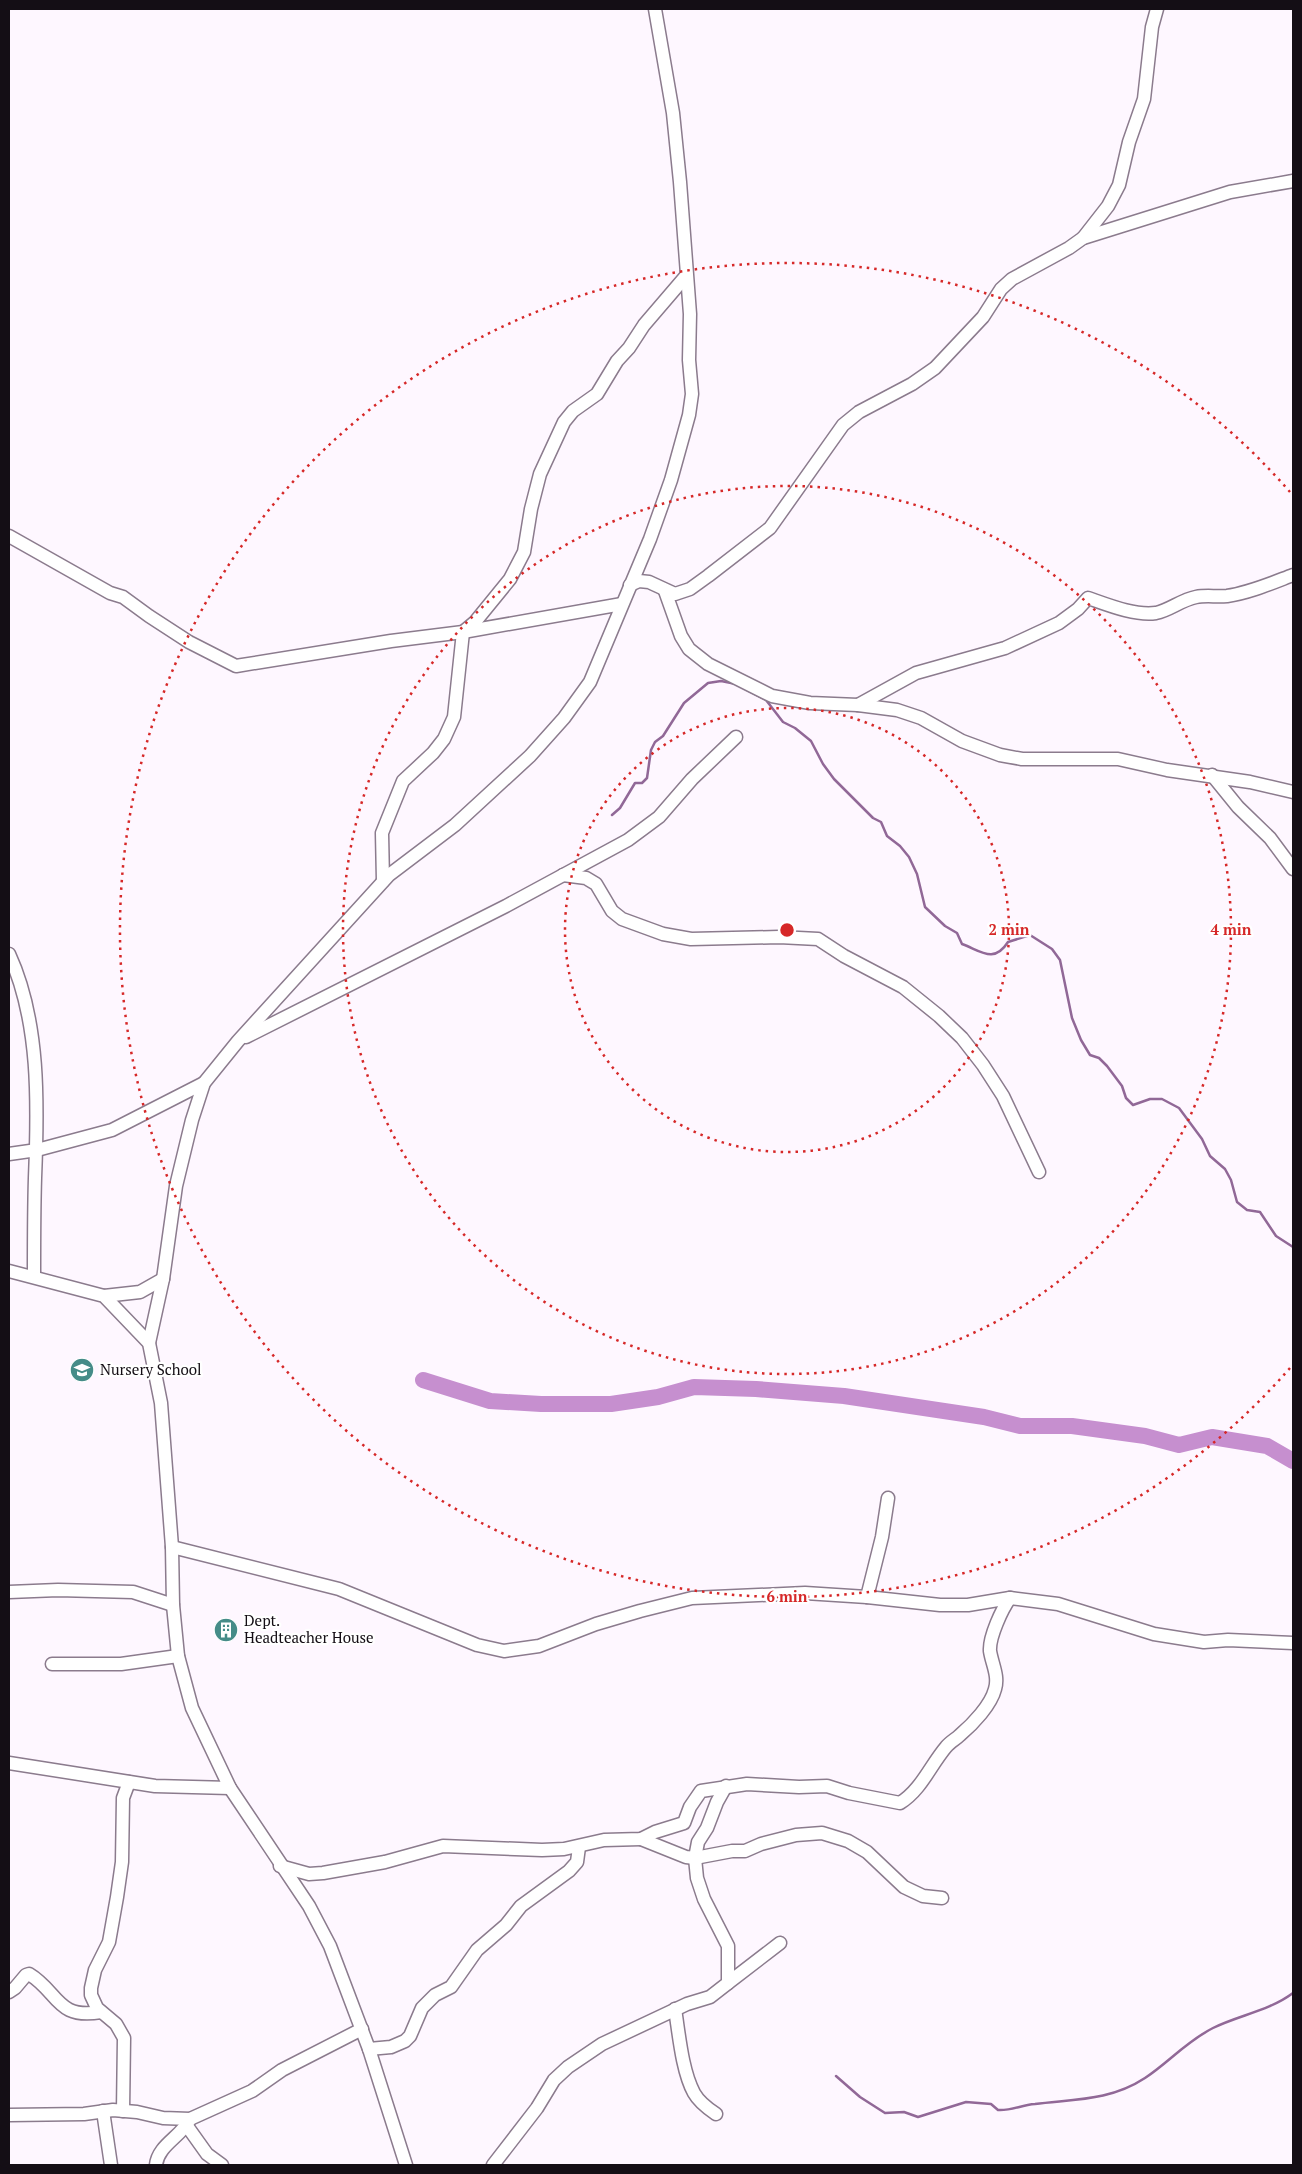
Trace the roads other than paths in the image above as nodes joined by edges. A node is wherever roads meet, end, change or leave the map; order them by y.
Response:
1 (655, 9) edge
2 (1157, 9) edge
3 (1293, 181) edge
4 (1083, 238) junction
5 (686, 276) junction
6 (9, 536) edge
7 (1293, 576) edge
8 (630, 585) junction
9 (665, 591) junction
10 (622, 604) junction
11 (463, 632) junction
12 (858, 705) junction
13 (736, 737) dead end
14 (1212, 775) junction
15 (1293, 792) edge
16 (1293, 869) edge
17 (563, 874) junction
18 (383, 881) junction
19 (9, 954) edge
20 (238, 1041) junction
21 (204, 1083) junction
22 (37, 1150) junction
23 (9, 1154) edge
24 (1039, 1172) dead end
25 (9, 1270) edge
26 (34, 1276) junction
27 (163, 1279) junction
28 (104, 1296) junction
29 (149, 1343) junction
30 (888, 1498) dead end
31 (172, 1547) junction
32 (9, 1592) edge
33 (868, 1596) junction
34 (1010, 1598) junction
35 (173, 1605) junction
36 (1293, 1643) edge
37 (178, 1656) junction
38 (52, 1664) dead end
39 (9, 1763) edge
40 (130, 1782) junction
41 (726, 1786) junction
42 (230, 1788) junction
43 (641, 1839) junction
44 (579, 1847) junction
45 (695, 1858) junction
46 (280, 1866) junction
47 (942, 1898) dead end
48 (780, 1943) dead end
49 (728, 1983) junction
50 (9, 1992) edge
51 (675, 2009) junction
52 (101, 2012) junction
53 (362, 2029) junction
54 (369, 2049) junction
55 (103, 2111) junction
56 (123, 2111) junction
57 (716, 2114) dead end
58 (9, 2115) edge
59 (188, 2122) junction
60 (111, 2165) edge
61 (156, 2165) edge
62 (222, 2165) edge
63 (406, 2165) edge
64 (493, 2165) edge

1 - 5 street
2 - 4 street
3 - 4 street
4 - 9 street
5 - 8 street
5 - 11 street
6 - 11 street
7 - 12 street
8 - 9 street
8 - 10 street
9 - 12 street
10 - 11 street
10 - 18 street
11 - 18 street
12 - 14 street
13 - 17 street
14 - 15 street
14 - 16 street
17 - 20 street
17 - 24 street
18 - 20 street
19 - 22 street
20 - 21 street
21 - 22 street
21 - 27 street
22 - 23 street
22 - 26 street
25 - 26 street
26 - 28 street
27 - 28 street
27 - 29 street
28 - 29 street
29 - 31 street
30 - 33 street
31 - 33 street
31 - 35 street
32 - 35 street
33 - 34 street
34 - 36 street
34 - 41 street
35 - 37 street
37 - 38 street
37 - 42 street
39 - 40 street
40 - 42 street
40 - 52 street
41 - 43 street
41 - 45 street
42 - 46 street
43 - 44 street
43 - 45 street
44 - 46 street
44 - 54 street
45 - 47 street
45 - 49 street
46 - 53 street
48 - 49 street
49 - 51 street
50 - 52 street
51 - 57 street
51 - 64 street
52 - 56 street
53 - 54 street
53 - 59 street
54 - 63 street
55 - 56 street
55 - 58 street
55 - 60 street
56 - 59 street
59 - 61 street
59 - 62 street

